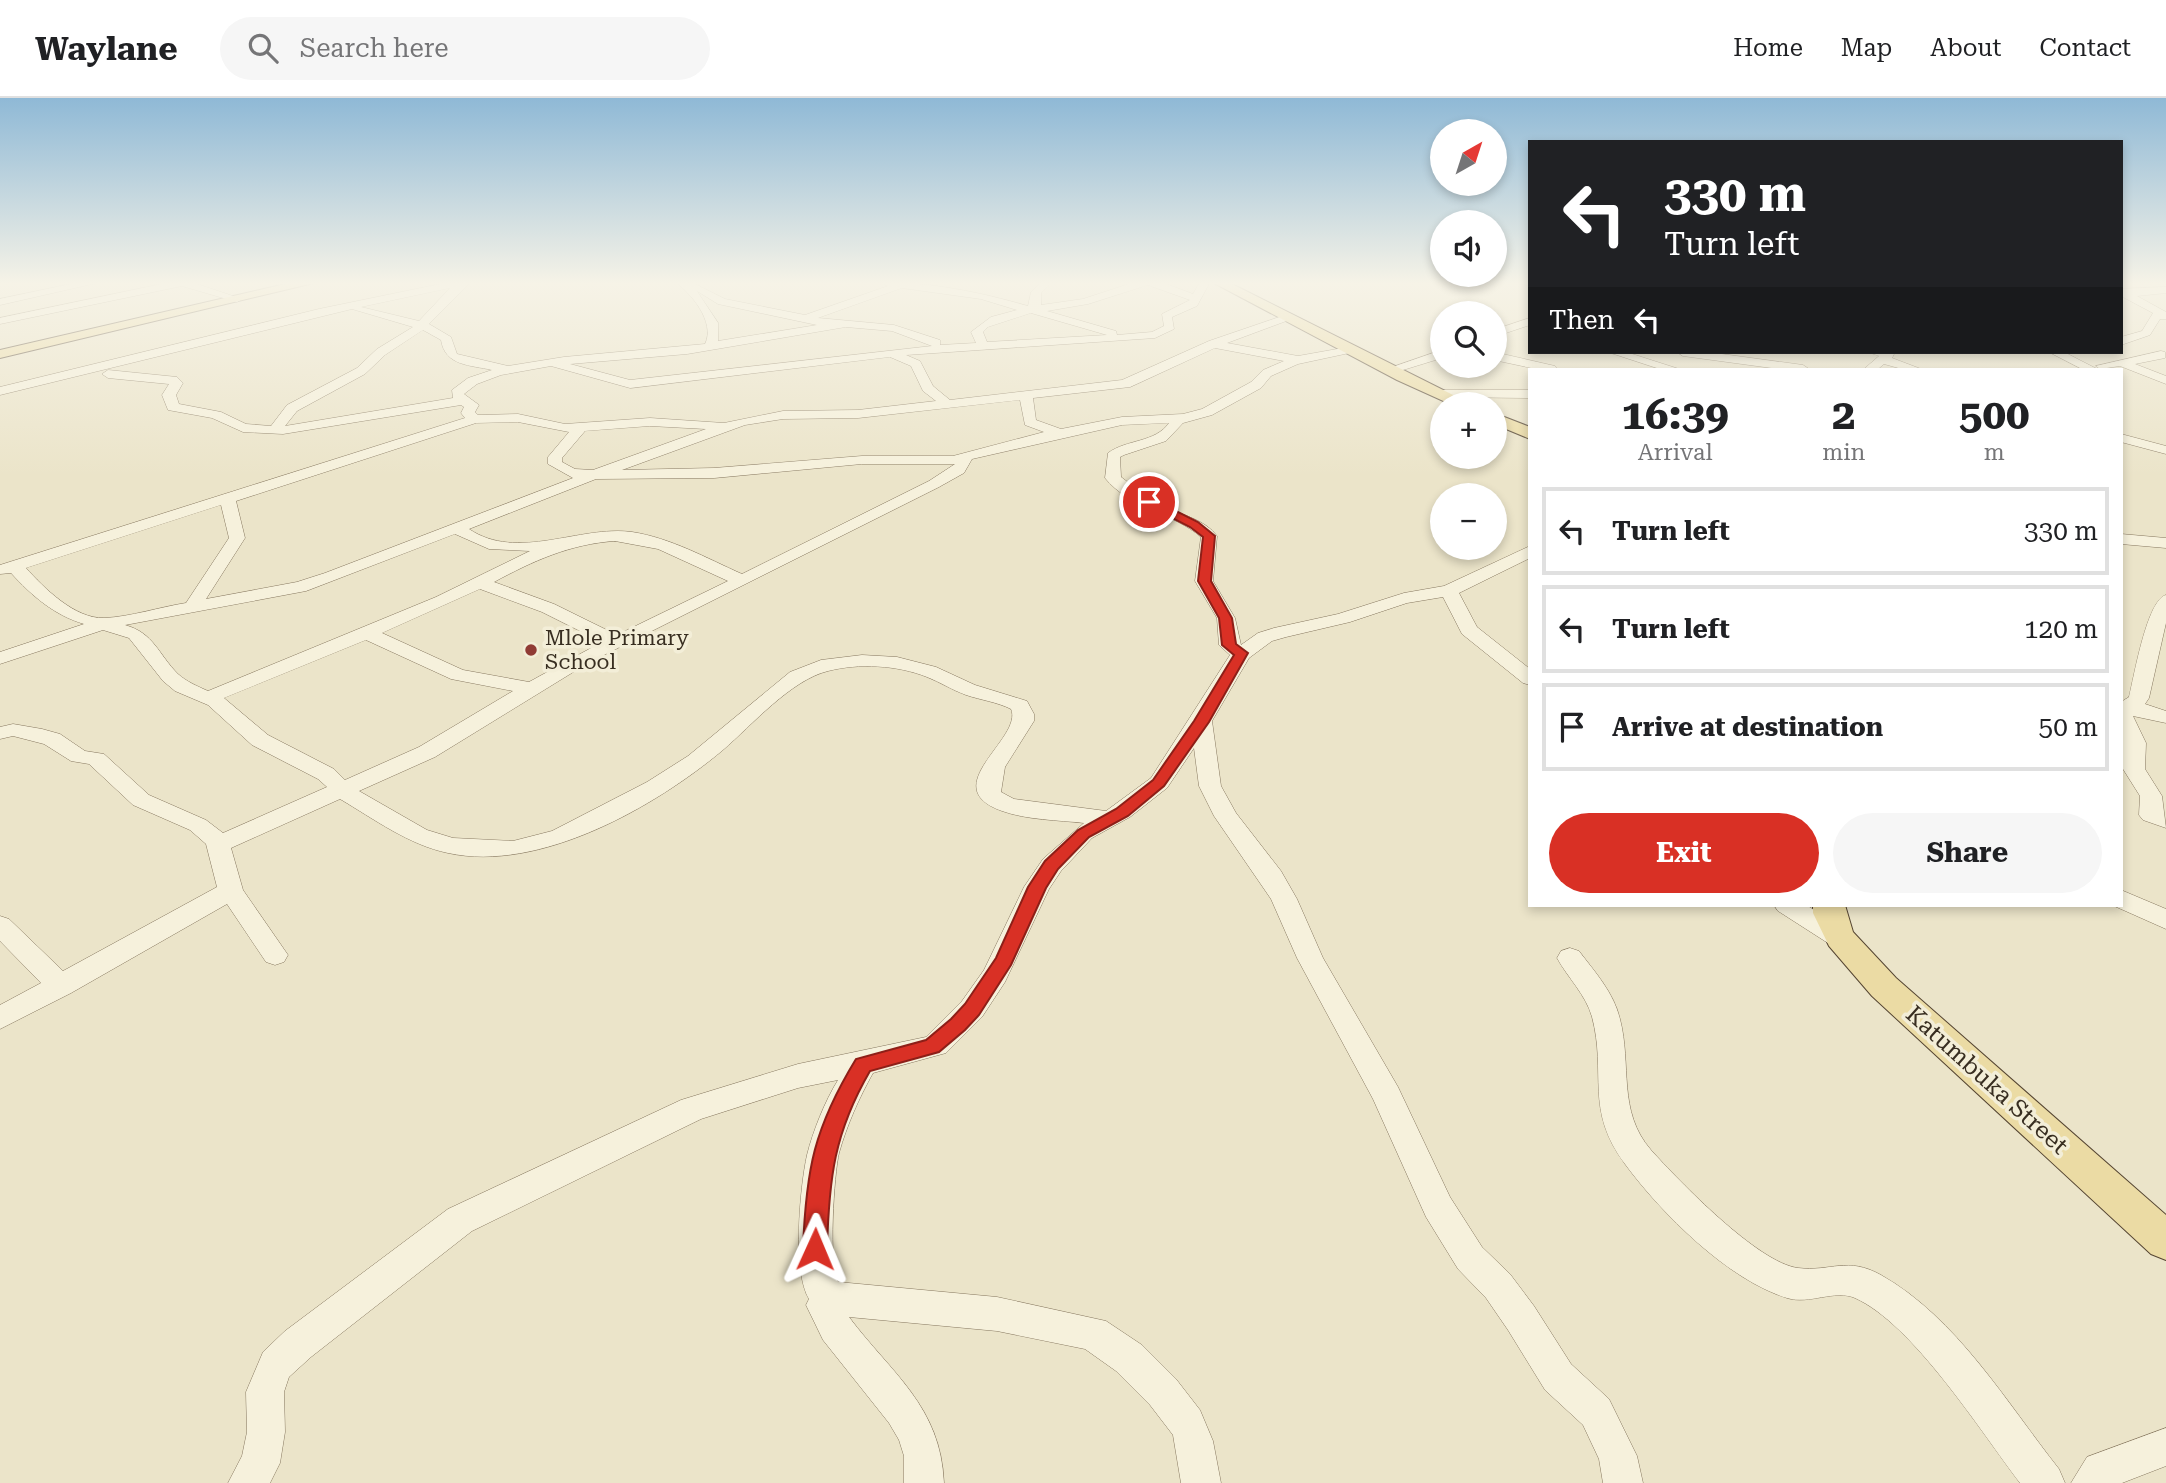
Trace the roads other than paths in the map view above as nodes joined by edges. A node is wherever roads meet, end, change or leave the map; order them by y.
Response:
1 (35, 347) edge
2 (184, 347) edge
3 (389, 347) edge
4 (449, 347) edge
5 (704, 347) edge
6 (952, 347) joint
7 (963, 347) edge
8 (1171, 347) edge
9 (1208, 347) edge
10 (1240, 347) edge
11 (1345, 347) edge
12 (2123, 347) edge
13 (1350, 349) junction
14 (2164, 352) edge
15 (891, 353) junction
16 (1614, 354) edge
17 (1695, 354) edge
18 (2060, 354) edge
19 (0, 355) edge
20 (1878, 355) edge
21 (1714, 357) junction
22 (1430, 358) edge
23 (1298, 359) junction
24 (1507, 359) edge
25 (1177, 362) junction
26 (2120, 362) junction
27 (553, 363) junction
28 (1651, 364) junction
29 (1547, 368) edge
30 (1669, 368) edge
31 (1796, 368) edge
32 (1858, 368) edge
33 (1912, 368) edge
34 (2097, 368) edge
35 (517, 369) junction
36 (1390, 370) junction
37 (81, 372) junction
38 (2166, 380) edge
39 (0, 391) edge
40 (1437, 392) edge
41 (1507, 394) edge
42 (1527, 394) edge
43 (464, 401) junction
44 (1025, 401) junction
45 (952, 403) junction
46 (1507, 415) edge
47 (369, 418) junction
48 (1182, 418) junction
49 (475, 419) junction
50 (1507, 423) edge
51 (724, 426) junction
52 (580, 427) junction
53 (275, 430) junction
54 (1058, 433) junction
55 (1528, 433) edge
56 (421, 436) junction
57 (2123, 439) edge
58 (663, 449) junction
59 (2123, 451) edge
60 (2166, 451) edge
61 (965, 458) junction
62 (653, 473) junction
63 (594, 475) junction
64 (228, 500) junction
65 (458, 530) junction
66 (2123, 539) edge
67 (2166, 543) edge
68 (558, 544) junction
69 (1528, 552) edge
70 (7, 569) edge
71 (740, 580) junction
72 (481, 583) junction
73 (1449, 591) junction
74 (2166, 600) edge
75 (194, 605) junction
76 (103, 624) junction
77 (1228, 626) junction
78 (1280, 632) junction
79 (367, 633) junction
80 (617, 642) junction
81 (1241, 653) junction
82 (0, 658) edge
83 (1528, 676) edge
84 (528, 688) junction
85 (210, 697) junction
86 (2130, 708) edge
87 (2123, 717) edge
88 (2166, 717) edge
89 (1201, 722) junction
90 (0, 733) edge
91 (341, 789) junction
92 (1108, 819) junction
93 (2166, 821) edge
94 (218, 844) junction
95 (231, 891) junction
96 (2123, 900) edge
97 (1795, 907) edge
98 (1829, 915) edge
99 (2166, 920) edge
100 (0, 925) edge
101 (275, 955) dead end
102 (1570, 958) dead end
103 (61, 986) junction
104 (0, 1018) edge
105 (863, 1065) junction
106 (2166, 1241) edge
107 (829, 1298) junction
108 (2166, 1447) edge
109 (248, 1483) edge
110 (924, 1483) edge
111 (1201, 1483) edge
112 (1623, 1483) edge
113 (2045, 1483) edge
114 (2091, 1483) edge

1 - 19 main road
2 - 37 street
3 - 53 street
4 - 35 street
5 - 27 street
6 - 7 street
6 - 15 street
8 - 25 street
9 - 25 street
10 - 23 street
11 - 13 main road
12 - 14 street
13 - 23 street
13 - 36 main road
14 - 26 street
15 - 27 street
15 - 45 street
16 - 28 street
17 - 21 street
18 - 34 street
20 - 32 street
20 - 33 street
21 - 28 street
21 - 31 street
22 - 36 street
23 - 48 street
24 - 29 street
25 - 44 street
26 - 34 street
26 - 38 street
27 - 35 street
28 - 30 street
35 - 43 street
36 - 40 main road
37 - 39 street
37 - 53 street
41 - 42 street
42 - 46 street
43 - 47 street
43 - 49 street
44 - 45 street
44 - 54 street
45 - 51 street
47 - 53 street
47 - 56 street
48 - 54 street
48 - 77 street
49 - 52 street
49 - 56 street
50 - 55 main road
51 - 52 street
51 - 58 street
52 - 63 street
54 - 61 street
56 - 64 street
57 - 60 street
58 - 62 street
58 - 63 street
59 - 60 street
61 - 62 street
61 - 71 street
62 - 63 street
63 - 65 street
64 - 70 street
64 - 75 street
65 - 68 street
65 - 75 street
66 - 67 street
68 - 71 street
68 - 72 street
69 - 73 street
70 - 76 street
71 - 80 street
72 - 79 street
72 - 80 street
73 - 78 street
73 - 83 street
74 - 86 street
75 - 76 street
76 - 82 street
76 - 85 street
77 - 78 street
77 - 81 street
78 - 81 street
79 - 84 street
79 - 85 street
80 - 84 street
81 - 89 street
84 - 91 street
85 - 91 street
86 - 88 street
87 - 93 street
89 - 92 street
89 - 112 street
90 - 94 street
91 - 92 street
91 - 94 street
92 - 105 street
94 - 95 street
95 - 101 street
95 - 103 street
96 - 99 street
97 - 98 street
98 - 106 main road, Katumbuka Street
100 - 103 street
102 - 113 street
103 - 104 street
105 - 107 street
105 - 109 street
107 - 110 street
107 - 111 street
108 - 114 street

